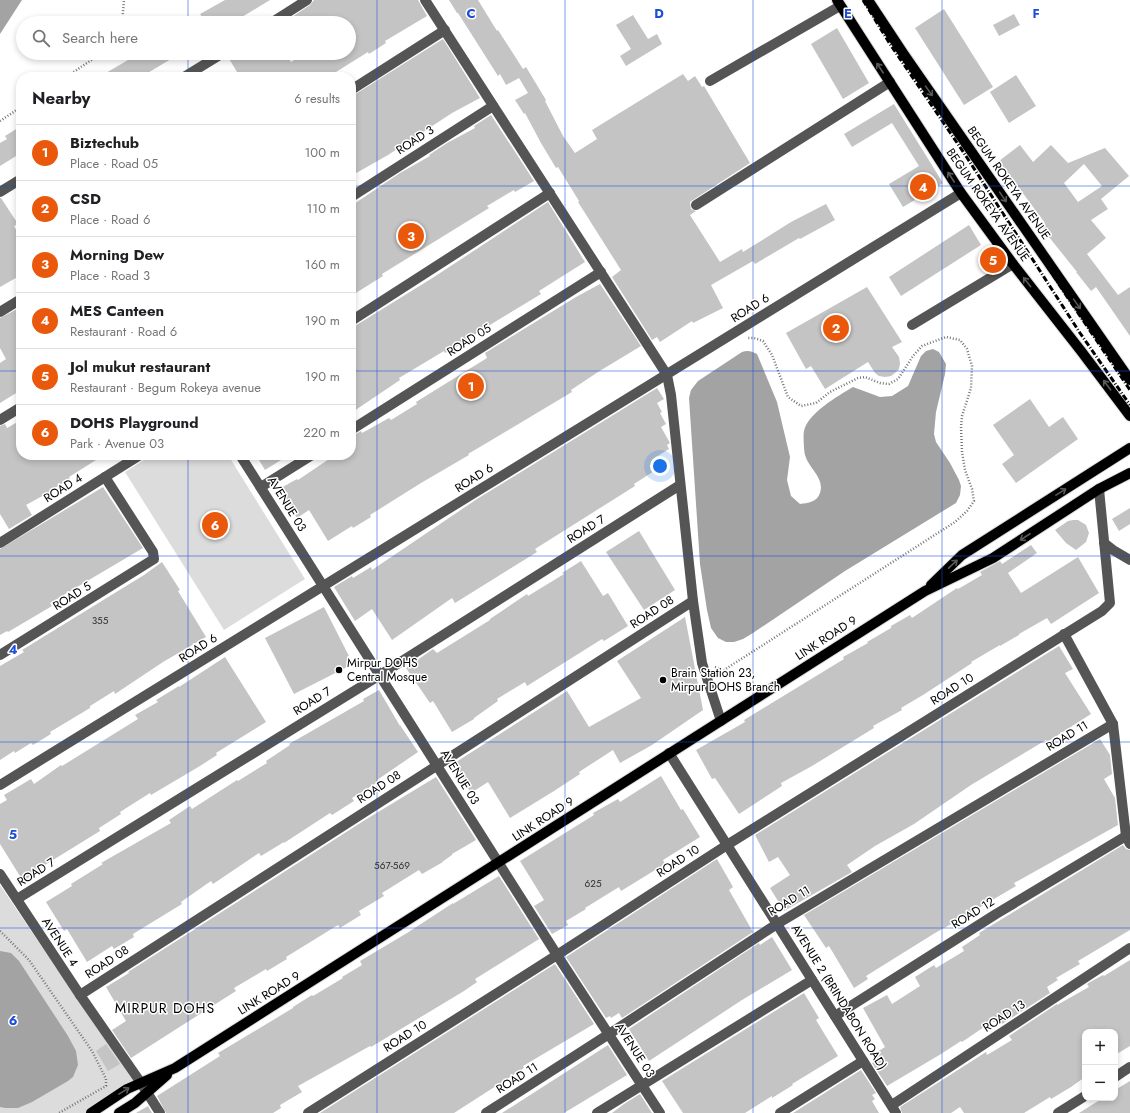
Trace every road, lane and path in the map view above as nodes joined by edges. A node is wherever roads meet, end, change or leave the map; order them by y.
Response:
1 (124, 0) edge
2 (307, 0) edge
3 (425, 0) edge
4 (868, 0) edge
5 (838, 3) edge
6 (123, 16) edge
7 (282, 16) edge
8 (445, 30) junction
9 (92, 60) edge
10 (212, 60) edge
11 (74, 72) edge
12 (192, 72) edge
13 (710, 81) dead end
14 (890, 82) junction
15 (356, 87) edge
16 (494, 106) junction
17 (16, 110) edge
18 (0, 121) edge
19 (16, 182) edge
20 (0, 192) edge
21 (550, 193) junction
22 (961, 193) junction
23 (356, 194) edge
24 (696, 205) dead end
25 (1013, 264) junction
26 (601, 272) junction
27 (16, 302) edge
28 (0, 312) edge
29 (356, 318) edge
30 (912, 325) dead end
31 (746, 339) dead end
32 (667, 375) junction
33 (1130, 380) edge
34 (16, 410) edge
35 (1130, 416) edge
36 (0, 420) edge
37 (356, 427) edge
38 (1130, 448) edge
39 (132, 460) edge
40 (243, 460) edge
41 (304, 460) edge
42 (1130, 473) edge
43 (105, 476) junction
44 (680, 485) junction
45 (261, 488) junction
46 (1099, 489) junction
47 (0, 543) edge
48 (1104, 543) junction
49 (1130, 560) edge
50 (323, 586) junction
51 (925, 591) junction
52 (693, 602) junction
53 (1064, 634) junction
54 (0, 656) edge
55 (702, 663) junction
56 (380, 675) junction
57 (721, 721) junction
58 (1113, 724) junction
59 (669, 753) junction
60 (437, 766) junction
61 (0, 785) edge
62 (1128, 840) edge
63 (727, 845) junction
64 (499, 862) junction
65 (0, 874) edge
66 (17, 899) junction
67 (777, 924) junction
68 (0, 931) edge
69 (1130, 948) edge
70 (557, 955) junction
71 (812, 980) junction
72 (80, 995) junction
73 (835, 1016) junction
74 (609, 1034) junction
75 (863, 1061) junction
76 (1130, 1067) edge
77 (175, 1068) junction
78 (1118, 1075) edge
79 (141, 1083) junction
80 (641, 1084) junction
81 (147, 1093) junction
82 (1082, 1098) edge
83 (894, 1109) edge
84 (59, 1113) edge
85 (91, 1113) edge
86 (119, 1113) edge
87 (160, 1113) edge
88 (308, 1113) edge
89 (486, 1113) edge
90 (597, 1113) edge
91 (660, 1113) edge
92 (780, 1113) edge
93 (1058, 1113) edge

1 - 6 path
2 - 7 street
3 - 8 street
4 -> 33 main road, BEGUM ROKEYA AVENUE
5 - 13 street
14 -> 5 main road, BEGUM ROKEYA AVENUE
8 - 15 street
8 - 16 street
9 - 11 path
10 - 12 street
22 -> 14 main road, BEGUM ROKEYA AVENUE
14 - 24 street
16 - 21 street
16 - 23 street, ROAD 3
17 - 18 path
19 - 20 street
21 - 26 street
21 - 29 street
22 - 25 main road, BEGUM ROKEYA AVENUE
22 - 32 street, ROAD 6
25 - 30 street
35 -> 25 main road, BEGUM ROKEYA AVENUE
26 - 32 street
26 - 37 street, ROAD 05
27 - 28 street
31 - 55 path
32 - 44 street
32 - 50 street, ROAD 6
34 - 36 street
51 -> 38 main road, LINK ROAD 9
39 - 43 street, ROAD 4
40 - 45 street, AVENUE 03
41 - 45 street
42 - 46 main road, LINK ROAD 9
43 - 47 street, ROAD 4
43 - 54 street, ROAD 5
44 - 52 street
44 - 56 street, ROAD 7
45 - 50 street, AVENUE 03
46 - 48 street
46 -> 51 main road, LINK ROAD 9
48 - 49 street
48 - 53 street, ROAD 10
50 - 56 street, AVENUE 03
50 - 61 street, ROAD 6
51 - 57 main road, LINK ROAD 9
52 - 55 street
52 - 60 street, ROAD 08
53 - 58 street
53 - 63 street, ROAD 10
55 - 57 street
56 - 60 street, AVENUE 03
56 - 66 street, ROAD 7
57 - 59 main road, LINK ROAD 9
58 - 62 street
58 - 67 street, ROAD 11
59 - 63 street, AVENUE 2 (BRINDABON ROAD)
59 - 64 main road, LINK ROAD 9
60 - 64 street, AVENUE 03
60 - 72 street, ROAD 08
62 - 73 street, ROAD 12
63 - 67 street, AVENUE 2 (BRINDABON ROAD)
63 - 70 street, ROAD 10
64 - 70 street, AVENUE 03
64 - 77 main road, LINK ROAD 9
65 - 66 street, AVENUE 4
66 - 72 street, AVENUE 4
67 - 71 street, AVENUE 2 (BRINDABON ROAD)
67 - 74 street, ROAD 11
68 - 84 path
69 - 83 street, ROAD 13
70 - 74 street, AVENUE 03
70 - 88 street, ROAD 10
71 - 73 street, AVENUE 2 (BRINDABON ROAD)
71 - 80 street
72 - 79 street, AVENUE 4
73 - 75 street, AVENUE 2 (BRINDABON ROAD)
74 - 80 street, AVENUE 03
74 - 89 street, ROAD 11
75 - 83 street, AVENUE 2 (BRINDABON ROAD)
75 - 92 street
76 - 78 street
77 - 79 main road, LINK ROAD 9
77 - 81 main road, LINK ROAD 9
79 - 81 street, AVENUE 4
85 -> 79 main road, LINK ROAD 9
80 - 90 street
80 - 91 street, AVENUE 03
81 - 86 main road, LINK ROAD 9
81 - 87 street, AVENUE 4
82 - 93 street

